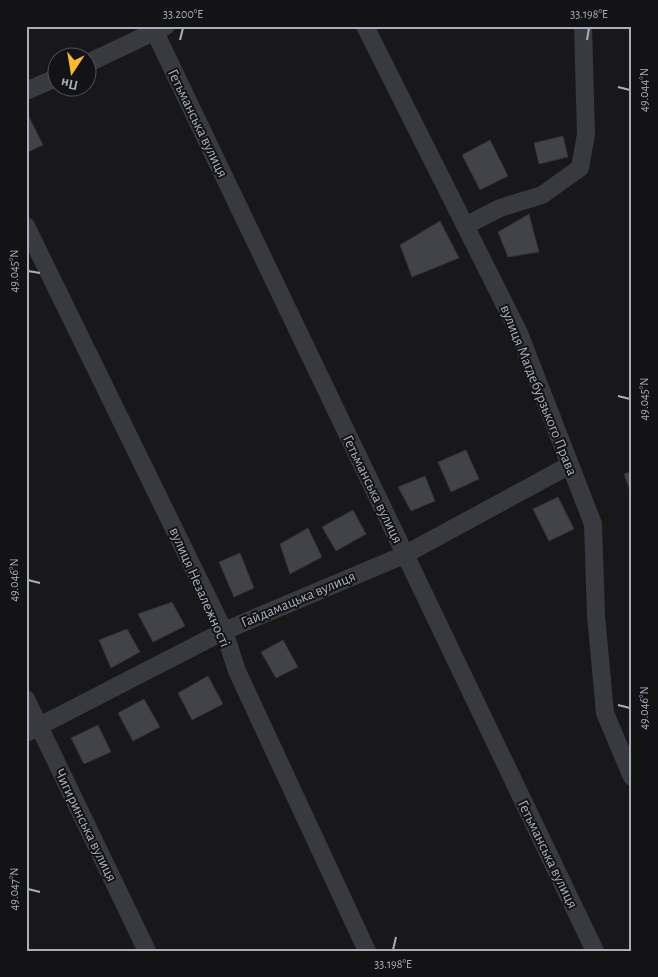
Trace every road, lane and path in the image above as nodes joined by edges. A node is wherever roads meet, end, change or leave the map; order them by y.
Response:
1 (365, 26) edge
2 (583, 26) edge
3 (158, 28) edge
4 (98, 58) edge
5 (48, 81) edge
6 (26, 91) edge
7 (26, 226) edge
8 (466, 226) junction
9 (570, 464) junction
10 (404, 554) junction
11 (224, 630) junction
12 (26, 699) edge
13 (33, 730) edge
14 (632, 778) edge
15 (147, 951) edge
16 (367, 951) edge
17 (595, 951) edge

1 - 8 street, вулиця Магдебурзького Права
2 - 8 street
3 - 4 street
3 - 10 street, Гетьманська вулиця
5 - 6 street
7 - 11 street, вулиця Незалежності
8 - 9 street, вулиця Магдебурзького Права
9 - 10 street, Гайдамацька вулиця
9 - 14 street, вулиця Магдебурзького Права
10 - 11 street, Гайдамацька вулиця
10 - 17 street, Гетьманська вулиця
11 - 13 street, Гайдамацька вулиця
11 - 16 street, вулиця Незалежності
12 - 13 street, Чигиринська вулиця
13 - 15 street, Чигиринська вулиця

